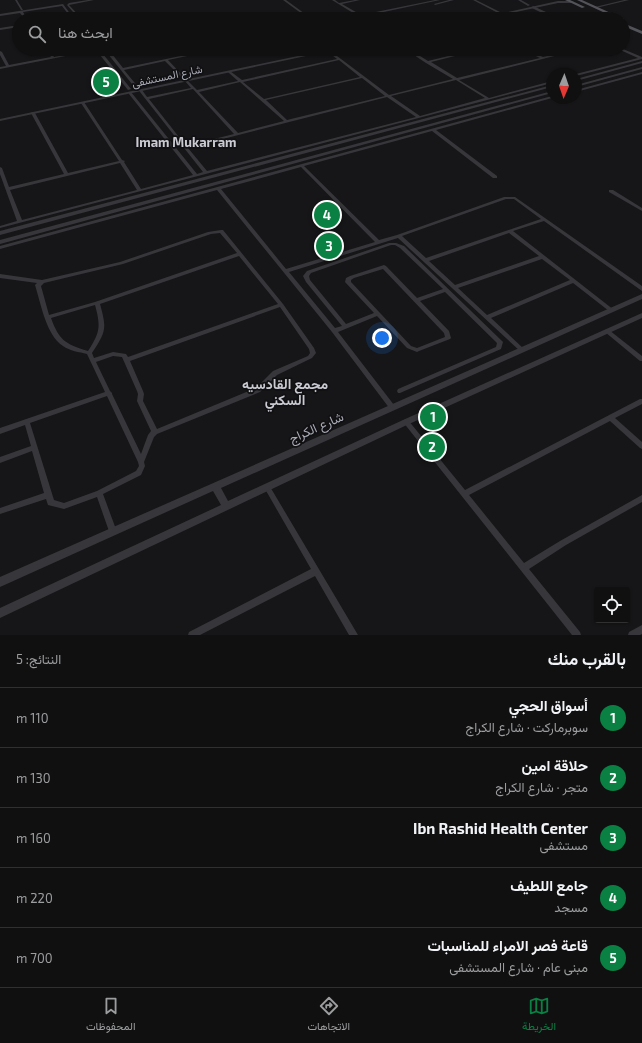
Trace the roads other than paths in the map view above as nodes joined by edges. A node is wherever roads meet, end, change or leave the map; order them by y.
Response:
1 (16, 0) edge
2 (78, 0) edge
3 (93, 0) edge
4 (284, 0) edge
5 (333, 0) edge
6 (359, 0) edge
7 (418, 0) edge
8 (439, 0) edge
9 (453, 0) edge
10 (474, 0) edge
11 (518, 0) edge
12 (554, 0) edge
13 (579, 0) edge
14 (615, 0) edge
15 (628, 0) edge
16 (570, 1) edge
17 (424, 3) junction
18 (62, 4) junction
19 (68, 4) junction
20 (339, 4) junction
21 (531, 6) junction
22 (594, 6) junction
23 (22, 10) junction
24 (68, 12) edge
25 (75, 12) edge
26 (301, 12) edge
27 (352, 12) edge
28 (381, 12) edge
29 (395, 12) edge
30 (499, 12) edge
31 (505, 12) edge
32 (542, 12) edge
33 (595, 12) edge
34 (607, 12) edge
35 (0, 14) edge
36 (630, 22) edge
37 (12, 27) edge
38 (630, 27) edge
39 (642, 27) edge
40 (0, 29) edge
41 (642, 33) edge
42 (0, 52) edge
43 (630, 55) edge
44 (63, 56) edge
45 (103, 56) edge
46 (111, 56) edge
47 (173, 56) edge
48 (185, 56) edge
49 (291, 56) edge
50 (300, 56) edge
51 (336, 56) edge
52 (418, 56) edge
53 (451, 56) edge
54 (538, 56) edge
55 (550, 56) edge
56 (53, 58) joint
57 (542, 58) junction
58 (340, 59) junction
59 (166, 60) junction
60 (641, 61) edge
61 (427, 62) junction
62 (260, 63) junction
63 (8, 66) junction
64 (0, 68) edge
65 (121, 68) junction
66 (642, 68) edge
67 (230, 72) junction
68 (585, 73) junction
69 (642, 73) edge
70 (582, 74) edge
71 (591, 76) junction
72 (364, 77) junction
73 (455, 78) junction
74 (582, 78) edge
75 (185, 79) junction
76 (598, 80) junction
77 (241, 81) junction
78 (604, 83) junction
79 (546, 84) edge
80 (582, 84) edge
81 (194, 88) junction
82 (546, 88) edge
83 (139, 89) junction
84 (582, 89) edge
85 (129, 91) junction
86 (197, 91) junction
87 (513, 92) junction
88 (546, 94) edge
89 (519, 95) junction
90 (388, 96) junction
91 (147, 98) junction
92 (488, 98) junction
93 (546, 99) edge
94 (263, 100) junction
95 (526, 100) junction
96 (83, 103) junction
97 (532, 103) junction
98 (33, 113) junction
99 (446, 114) junction
100 (0, 116) edge
101 (7, 117) junction
102 (419, 117) junction
103 (453, 119) junction
104 (0, 120) edge
105 (164, 120) junction
106 (287, 122) junction
107 (154, 123) junction
108 (433, 130) junction
109 (237, 134) junction
110 (186, 147) junction
111 (303, 150) junction
112 (123, 161) junction
113 (302, 166) junction
114 (0, 168) edge
115 (266, 170) junction
116 (206, 173) junction
117 (66, 174) junction
118 (195, 175) junction
119 (271, 175) junction
120 (495, 177) dead end
121 (169, 188) junction
122 (8, 189) junction
123 (219, 189) junction
124 (140, 190) junction
125 (611, 191) dead end
126 (173, 195) junction
127 (642, 210) edge
128 (50, 217) junction
129 (544, 219) junction
130 (20, 222) junction
131 (0, 227) edge
132 (54, 230) junction
133 (509, 232) junction
134 (0, 233) edge
135 (400, 236) junction
136 (0, 242) edge
137 (378, 242) junction
138 (0, 248) edge
139 (240, 254) junction
140 (542, 257) junction
141 (426, 260) junction
142 (285, 271) junction
143 (0, 276) edge
144 (573, 281) junction
145 (42, 282) junction
146 (455, 288) junction
147 (642, 289) edge
148 (446, 290) junction
149 (642, 296) edge
150 (416, 300) junction
151 (97, 303) junction
152 (281, 305) junction
153 (611, 310) junction
154 (378, 314) junction
155 (642, 315) edge
156 (487, 316) junction
157 (48, 317) junction
158 (345, 326) junction
159 (334, 331) junction
160 (607, 331) junction
161 (522, 350) junction
162 (89, 353) junction
163 (642, 359) edge
164 (126, 360) junction
165 (93, 361) junction
166 (400, 391) dead end
167 (109, 393) junction
168 (642, 401) edge
169 (392, 407) junction
170 (610, 417) junction
171 (27, 422) junction
172 (406, 422) junction
173 (0, 431) edge
174 (155, 432) junction
175 (642, 446) edge
176 (34, 448) junction
177 (0, 460) edge
178 (141, 462) junction
179 (215, 486) junction
180 (267, 487) junction
181 (99, 493) junction
182 (464, 494) junction
183 (48, 495) junction
184 (642, 498) edge
185 (226, 506) junction
186 (0, 511) edge
187 (113, 532) junction
188 (523, 568) junction
189 (316, 571) junction
190 (0, 582) edge
191 (0, 613) edge
192 (642, 629) edge
193 (192, 635) edge
194 (354, 635) edge
195 (577, 635) edge
196 (632, 635) edge

1 - 23 street
2 - 19 street
3 - 19 street
4 - 26 street
5 - 20 street
6 - 20 street
7 - 17 street
8 - 17 street
9 - 29 street
10 - 30 street
11 - 21 street
12 - 21 street
13 - 22 main road
14 - 22 street
15 - 22 street
16 - 21 street
16 - 33 main road
17 - 28 street
18 - 19 street
18 - 23 street
18 - 24 street
19 - 25 street
20 - 27 street
21 - 31 street
21 - 32 street
22 - 34 main road
23 - 35 street
36 - 39 main road
37 - 40 street
38 - 41 main road
42 - 63 street
43 - 60 street
44 - 56 street
45 - 85 street
46 - 65 street
47 - 65 street
48 - 59 street
49 - 62 street, شارع المستشفى
50 - 62 street, شارع المستشفى
51 - 58 street
52 - 61 street
53 - 61 street
54 - 57 street
55 - 57 street
56 - 63 street
57 - 73 street
58 - 72 street
58 - 77 street
59 - 65 street
59 - 75 street
60 - 68 street
60 - 71 street
61 - 73 street
62 - 67 street, شارع المستشفى
62 - 75 street, شارع المستشفى
63 - 64 street
65 - 83 street
66 - 76 street
67 - 75 street, شارع المستشفى
67 - 77 street
68 - 70 street
68 - 71 street
69 - 78 street
71 - 74 street
72 - 90 street
72 - 94 street
73 - 90 street
73 - 92 street
75 - 81 street
75 - 83 street, شارع المستشفى
76 - 78 street
76 - 80 street
77 - 86 street
77 - 94 street
78 - 84 street
79 - 87 street
81 - 86 street
81 - 91 street
82 - 89 street
83 - 85 street, شارع المستشفى
83 - 91 street
85 - 96 street, شارع المستشفى
85 - 101 street, شارع المستشفى
85 - 107 street
86 - 109 street
87 - 89 street
87 - 92 street
88 - 95 street
89 - 99 street
90 - 102 street
90 - 106 street
91 - 105 street
92 - 102 street
93 - 97 street
94 - 106 street
95 - 97 street
95 - 103 street
96 - 98 street, شارع المستشفى
96 - 112 street
97 - 108 street
98 - 101 street, شارع المستشفى
98 - 117 street
99 - 103 street
99 - 111 street
100 - 101 street, شارع المستشفى
101 - 104 street, شارع المستشفى
102 - 111 street
103 - 115 street
105 - 107 street
105 - 110 street
106 - 109 street
107 - 118 street
108 - 113 street
108 - 120 street
109 - 110 street
110 - 116 street
111 - 116 street
111 - 121 street
112 - 117 street
112 - 124 street
113 - 119 street
113 - 137 street
114 - 122 street
115 - 119 street
115 - 126 street
116 - 118 street
117 - 122 street
118 - 124 street
119 - 123 street
121 - 126 street
121 - 128 street
122 - 130 street
123 - 132 street
123 - 142 street
124 - 128 street
125 - 127 street
126 - 132 street
128 - 130 street
128 - 134 street
129 - 133 street
129 - 135 street
129 - 147 street
130 - 131 street
132 - 136 street
132 - 138 street
133 - 140 street
133 - 141 street
135 - 137 street
135 - 141 street
137 - 142 street
139 - 145 street
139 - 151 street
139 - 152 street
140 - 144 street
140 - 146 street
141 - 146 street
142 - 159 street
143 - 145 street
144 - 153 street
144 - 156 street
145 - 157 street
146 - 156 street
148 - 150 street
148 - 158 street
148 - 166 street
149 - 153 street, شارع الكراج
150 - 154 street
150 - 154 street
151 - 157 street
151 - 162 street
152 - 164 street
152 - 174 street
153 - 161 street, شارع الكراج
154 - 158 street
155 - 160 street
156 - 161 street
157 - 162 street
158 - 159 street
159 - 169 street
160 - 163 street
160 - 172 street
161 - 169 street, شارع الكراج
162 - 165 street
164 - 165 street
164 - 174 street
165 - 167 street
167 - 171 street
167 - 178 street
168 - 170 street
169 - 179 street, شارع الكراج
170 - 175 street
170 - 182 street
171 - 173 street
171 - 176 street
172 - 180 street
172 - 182 street
174 - 178 street
176 - 177 street
176 - 183 street
178 - 181 street
179 - 185 street
179 - 187 street, شارع الكراج
180 - 185 street
180 - 189 street
181 - 183 street
181 - 187 street
182 - 188 street
183 - 186 street
184 - 188 street
185 - 191 street
187 - 190 street, شارع الكراج
188 - 195 street
189 - 193 street
189 - 194 street
192 - 196 street

